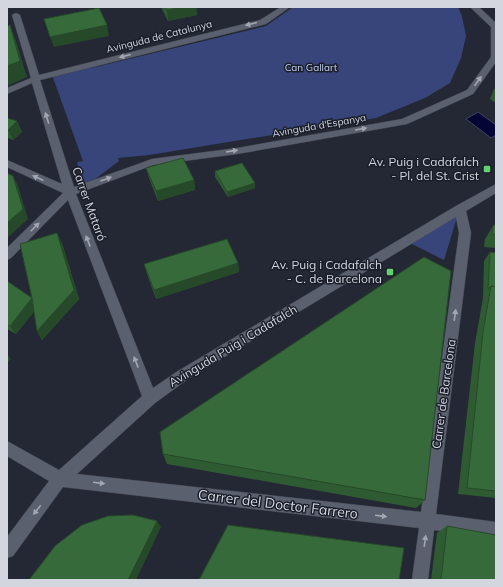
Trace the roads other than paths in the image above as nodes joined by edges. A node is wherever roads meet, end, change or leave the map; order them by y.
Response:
1 (286, 7) edge
2 (474, 7) edge
3 (16, 15) dead end
4 (35, 79) junction
5 (7, 91) edge
6 (7, 163) edge
7 (496, 188) edge
8 (70, 192) junction
9 (460, 209) junction
10 (7, 254) edge
11 (150, 398) junction
12 (7, 448) edge
13 (60, 479) junction
14 (428, 521) junction
15 (496, 530) edge
16 (7, 550) edge
17 (420, 580) edge

1 -> 4 street, Avinguda de Catalunya
8 -> 2 street, Avinguda d'Espanya
3 - 4 street, Carrer Mataró
4 - 5 street, Avinguda de Catalunya
8 -> 4 street, Carrer Mataró
8 -> 6 street
7 - 9 street, Avinguda Puig i Cadafalch
10 -> 8 street
11 -> 8 street, Carrer Mataró
9 - 11 street, Avinguda Puig i Cadafalch
14 -> 9 street, Carrer de Barcelona
11 - 13 street, Avinguda Puig i Cadafalch
12 - 13 street
13 -> 14 street, Carrer del Doctor Farrero
13 -> 16 street, Avinguda Puig i Cadafalch
14 - 15 street, Carrer del Doctor Farrero
17 -> 14 street, Carrer de Barcelona

